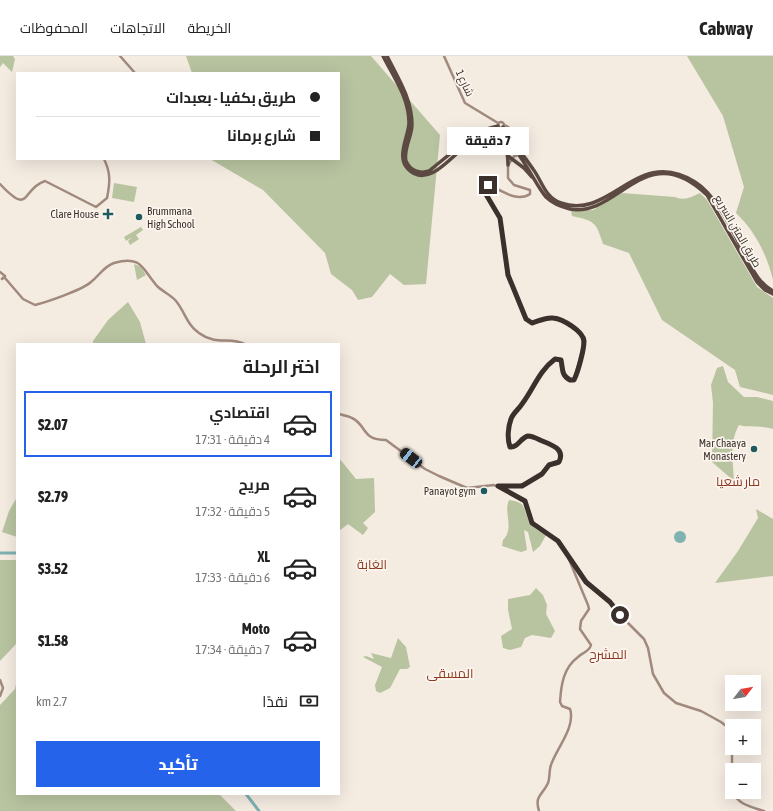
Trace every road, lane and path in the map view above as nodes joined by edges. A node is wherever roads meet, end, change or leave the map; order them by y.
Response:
1 (120, 56) edge
2 (383, 56) edge
3 (386, 56) edge
4 (444, 56) edge
5 (134, 72) edge
6 (498, 124) junction
7 (504, 126) junction
8 (479, 132) junction
9 (490, 134) junction
10 (513, 145) junction
11 (508, 156) junction
12 (514, 157) junction
13 (104, 160) edge
14 (508, 165) junction
15 (536, 180) junction
16 (0, 184) edge
17 (559, 204) junction
18 (566, 206) junction
19 (1, 274) edge
20 (2, 279) edge
21 (773, 291) edge
22 (773, 294) edge
23 (242, 343) edge
24 (340, 414) edge
25 (498, 486) junction
26 (568, 556) junction
27 (0, 680) edge
28 (0, 696) edge
29 (732, 763) edge
30 (737, 799) edge
31 (538, 811) edge
32 (764, 811) edge

1 - 5 street
2 - 9 highway
3 - 8 highway
4 - 6 street, شارع 1
6 - 7 street
6 - 7 street
6 - 8 highway
7 - 10 highway
7 - 12 street, bridge
8 - 10 highway, طريق المتن السريع
9 - 11 highway
9 - 15 highway, طريق المتن السريع
10 - 17 highway, طريق المتن السريع
11 - 12 highway
11 - 14 highway
12 - 14 street
12 - 15 highway
13 - 16 street
14 - 25 street
15 - 17 highway, طريق المتن السريع
17 - 18 highway, طريق المتن السريع
18 - 21 highway, طريق المتن السريع
18 - 22 highway, طريق المتن السريع
19 - 20 street
20 - 23 street
24 - 25 street
25 - 26 street
26 - 29 street
26 - 31 street
27 - 28 street
30 - 32 street

